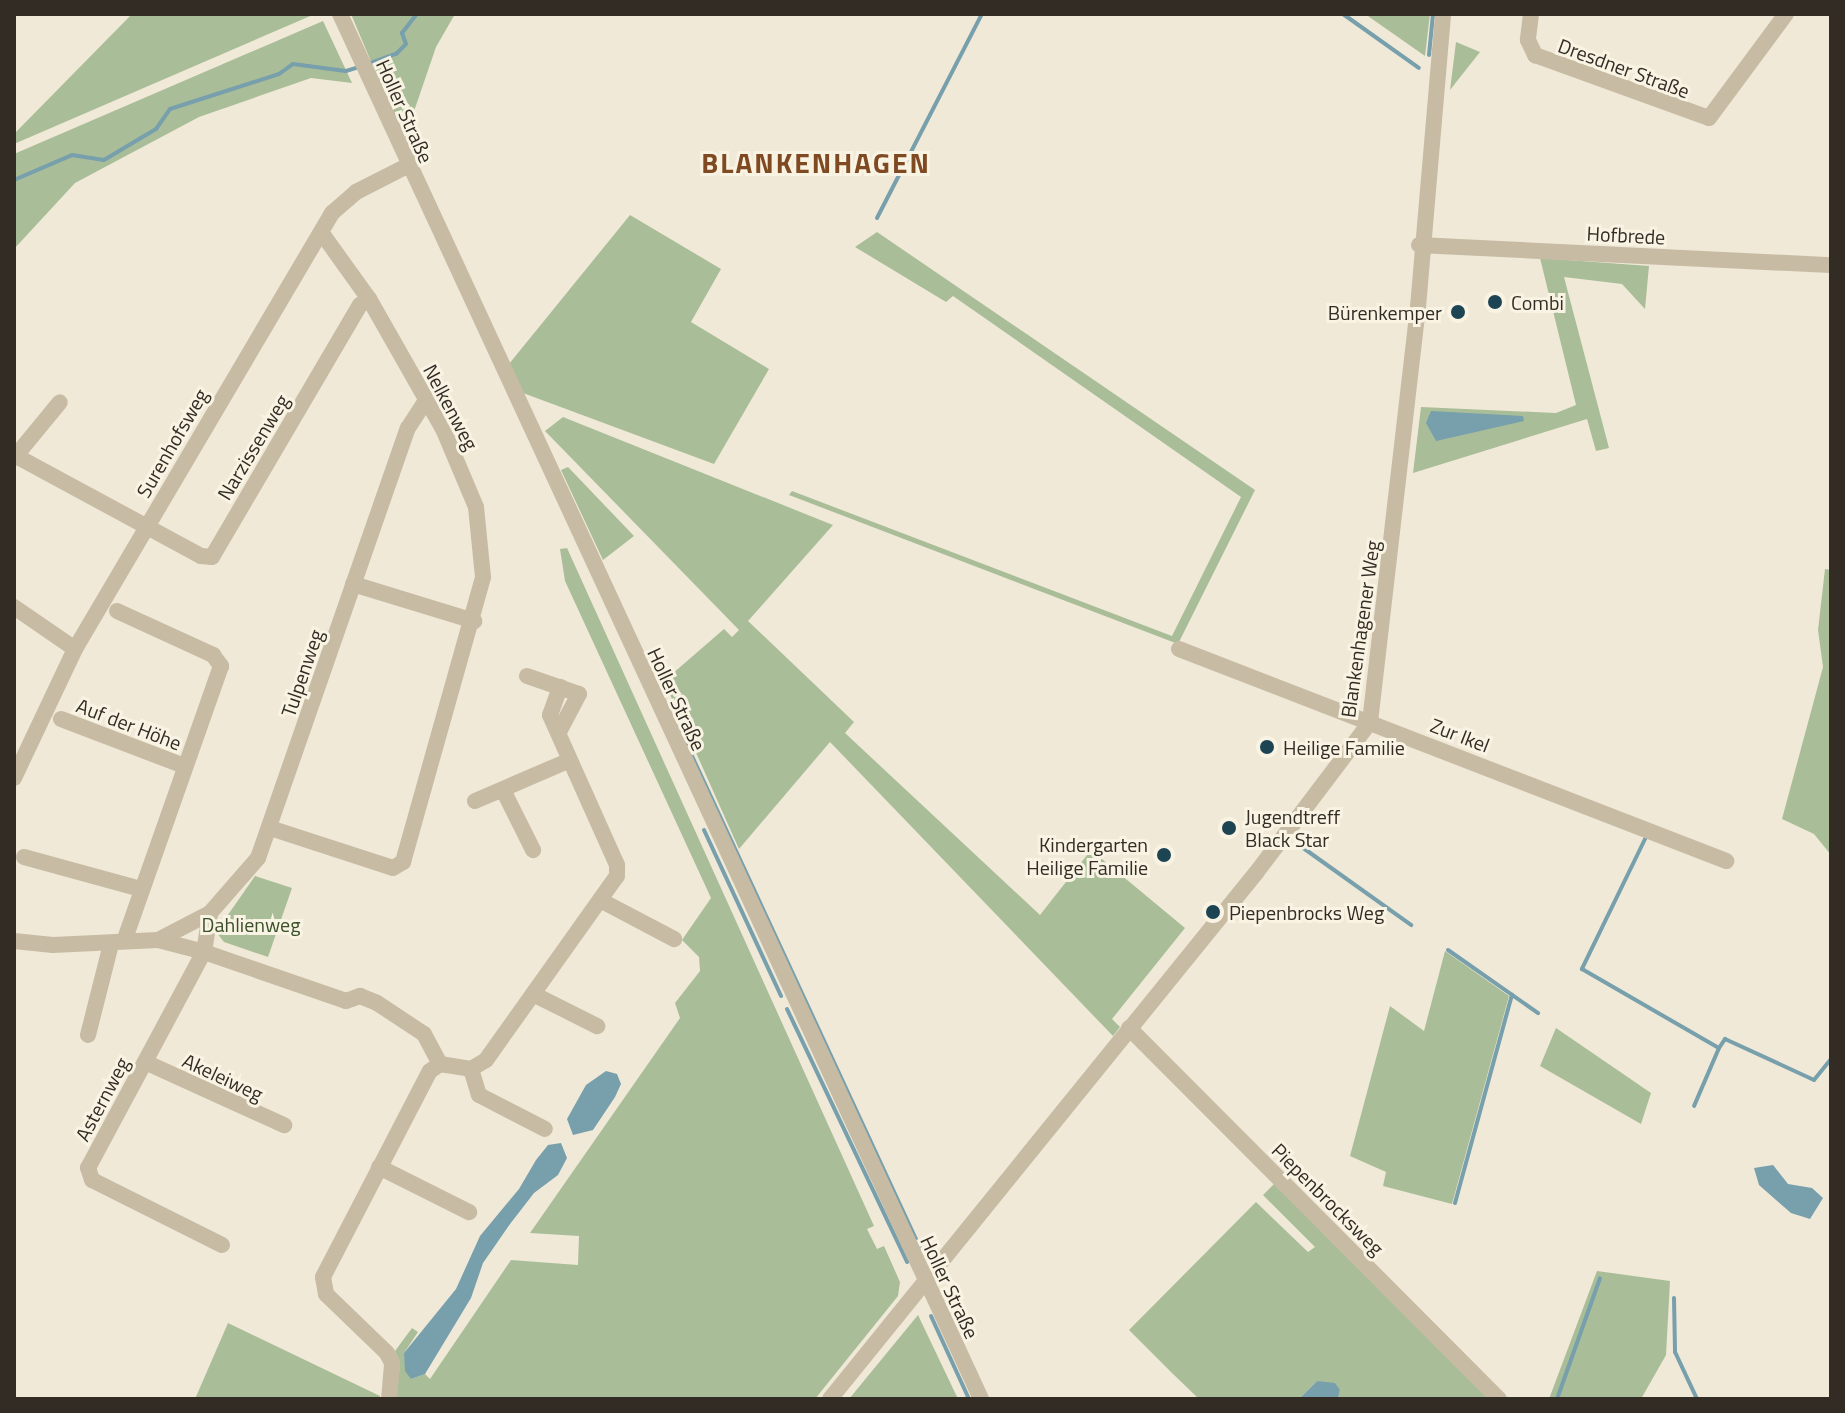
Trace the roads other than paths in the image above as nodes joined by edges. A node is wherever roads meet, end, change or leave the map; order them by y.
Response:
1 (340, 14) edge
2 (1443, 14) edge
3 (1531, 14) edge
4 (1786, 14) edge
5 (407, 166) junction
6 (321, 232) junction
7 (1419, 245) junction
8 (1831, 265) edge
9 (369, 299) junction
10 (427, 399) junction
11 (60, 402) dead end
12 (15, 457) edge
13 (147, 527) junction
14 (353, 584) junction
15 (14, 607) edge
16 (117, 611) dead end
17 (474, 621) junction
18 (75, 649) junction
19 (1179, 649) dead end
20 (527, 676) dead end
21 (61, 719) dead end
22 (1370, 722) junction
23 (570, 760) junction
24 (184, 766) junction
25 (14, 778) edge
26 (504, 792) junction
27 (475, 801) dead end
28 (270, 828) junction
29 (533, 850) dead end
30 (24, 857) dead end
31 (1726, 861) dead end
32 (141, 889) junction
33 (600, 900) junction
34 (210, 913) junction
35 (674, 939) dead end
36 (158, 940) junction
37 (14, 941) edge
38 (118, 941) junction
39 (204, 952) junction
40 (533, 994) junction
41 (597, 1026) dead end
42 (1129, 1028) junction
43 (88, 1035) dead end
44 (145, 1062) junction
45 (440, 1064) junction
46 (471, 1069) junction
47 (284, 1125) dead end
48 (545, 1129) dead end
49 (379, 1167) junction
50 (469, 1212) dead end
51 (222, 1245) dead end
52 (925, 1282) junction
53 (389, 1399) edge
54 (830, 1399) edge
55 (981, 1399) edge
56 (1499, 1399) edge

1 - 5 street, Holler Straße
2 - 7 street, Blankenhagener Weg
3 - 4 street, Dresdner Straße
5 - 6 street, Surenhofsweg
5 - 52 street, Holler Straße
6 - 9 street, Nelkenweg
6 - 13 street, Surenhofsweg
7 - 8 street, Hofbrede
7 - 22 street, Blankenhagener Weg
9 - 10 street, Nelkenweg
9 - 13 street, Narzissenweg
10 - 14 street, Tulpenweg
10 - 17 street, Nelkenweg
11 - 12 street
12 - 13 street
13 - 18 street, Surenhofsweg
14 - 17 street
14 - 28 street, Tulpenweg
15 - 18 street
16 - 24 street, Auf der Höhe
17 - 28 street, Nelkenweg
18 - 25 street, Surenhofsweg
19 - 22 street, Zur Ikel
20 - 23 street
21 - 24 street, Auf der Höhe
22 - 31 street, Zur Ikel
22 - 42 street, Blankenhagener Weg
23 - 26 street
23 - 33 street
24 - 32 street, Auf der Höhe
26 - 27 street
26 - 29 street
28 - 34 street, Tulpenweg
30 - 32 street
32 - 38 street, Auf der Höhe
33 - 35 street
33 - 40 street
34 - 36 street
34 - 39 street
36 - 38 street
36 - 39 street
37 - 38 street
38 - 43 street, Auf der Höhe
39 - 44 street, Asternweg
39 - 45 street
40 - 41 street
40 - 46 street
42 - 52 street, Blankenhagener Weg
42 - 56 street, Piepenbrocksweg
44 - 47 street, Akeleiweg
44 - 51 street, Asternweg
45 - 46 street
45 - 49 street
46 - 48 street
49 - 50 street
49 - 53 street
52 - 54 street, Blankenhagener Weg
52 - 55 street, Holler Straße

